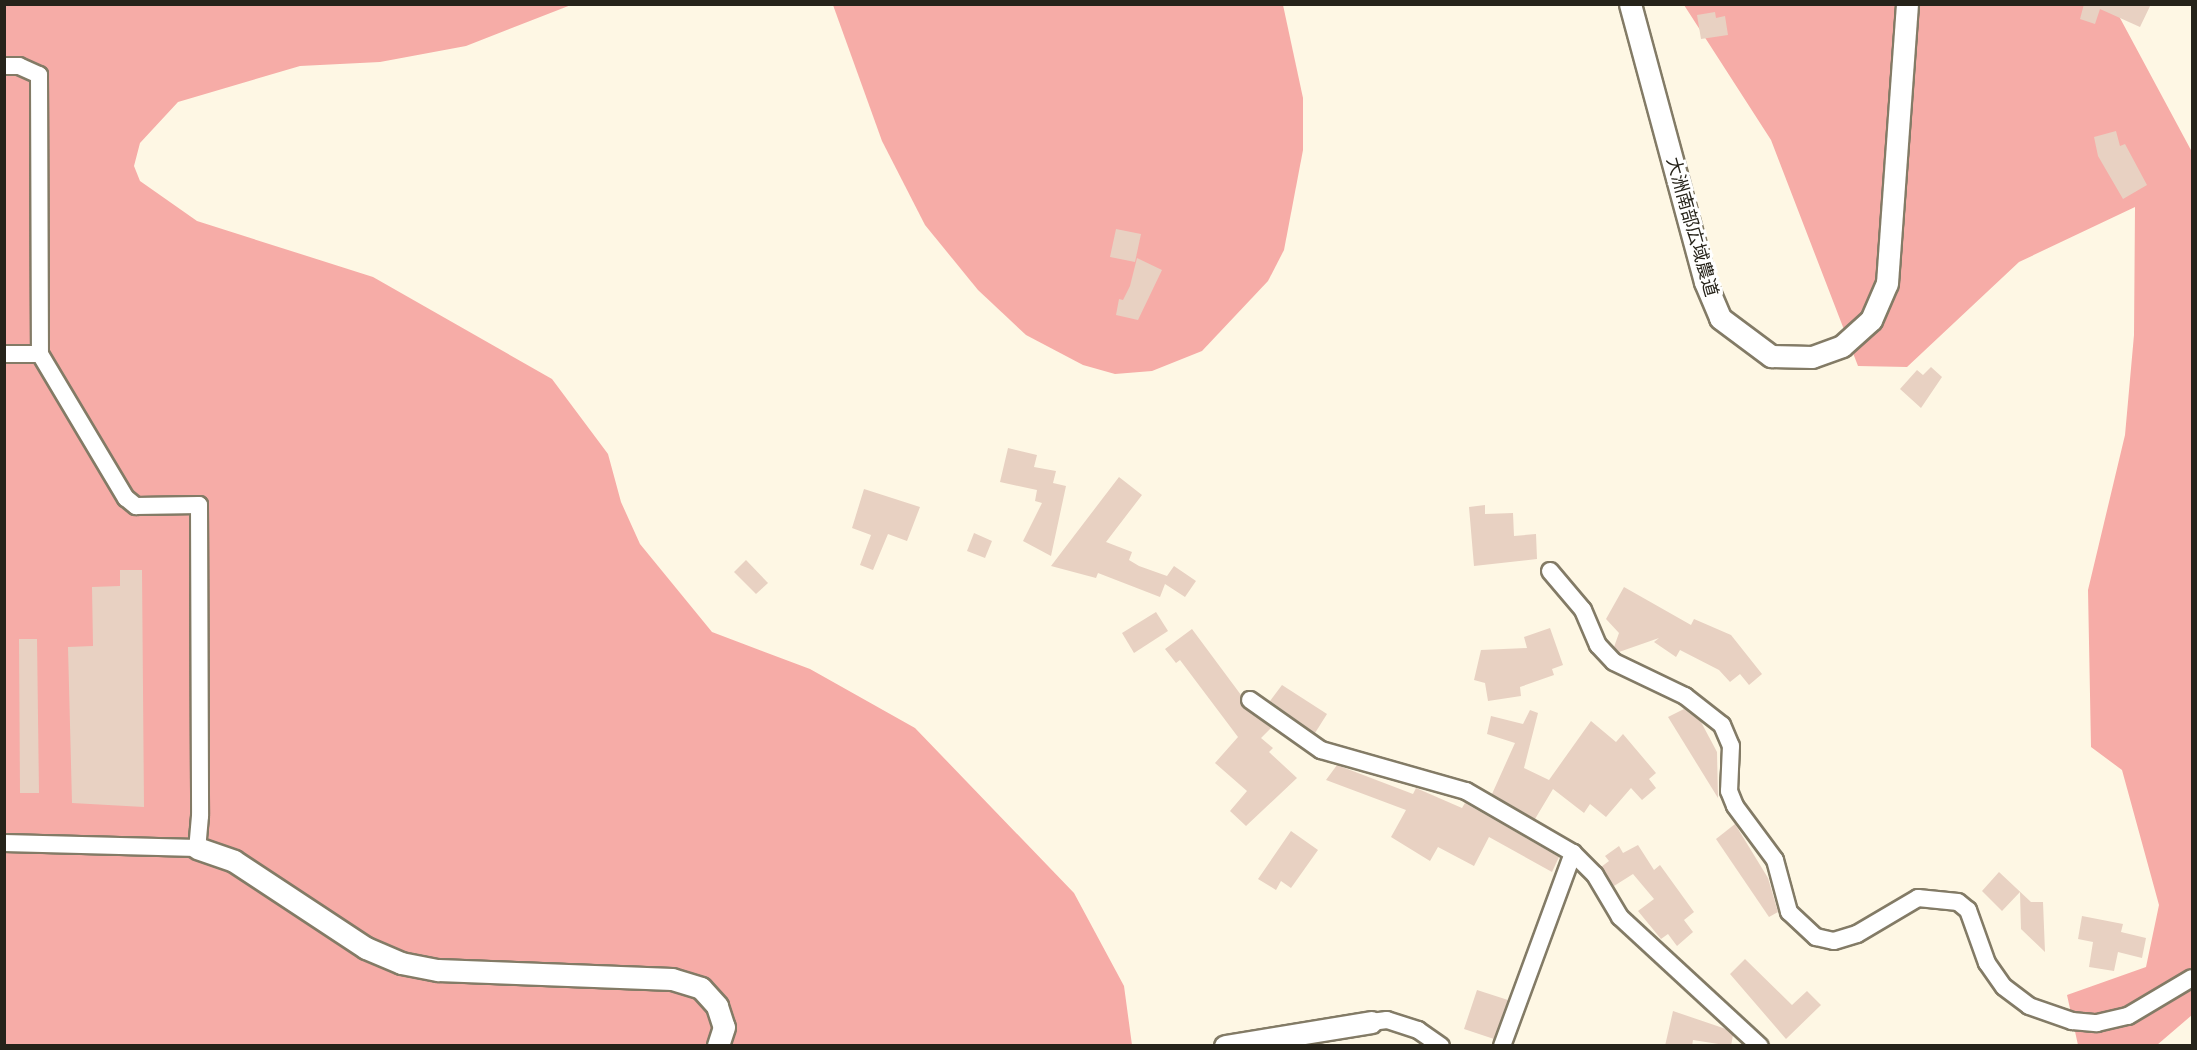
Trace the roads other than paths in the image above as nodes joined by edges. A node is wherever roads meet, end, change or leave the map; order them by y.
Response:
1 (1630, 4) edge
2 (1907, 4) edge
3 (4, 66) edge
4 (4, 354) edge
5 (40, 354) junction
6 (1550, 571) dead end
7 (1250, 700) dead end
8 (4, 843) edge
9 (197, 848) junction
10 (1573, 853) junction
11 (2193, 978) edge
12 (1371, 1022) joint
13 (718, 1046) edge
14 (1225, 1046) edge
15 (1441, 1046) edge
16 (1502, 1046) edge
17 (1760, 1046) edge

1 - 2 street, 大洲南部広域農道
3 - 5 street
4 - 5 street
5 - 9 street
6 - 11 street
7 - 10 street
8 - 9 street
9 - 13 street
10 - 16 street
10 - 17 street
12 - 14 street
12 - 15 street

